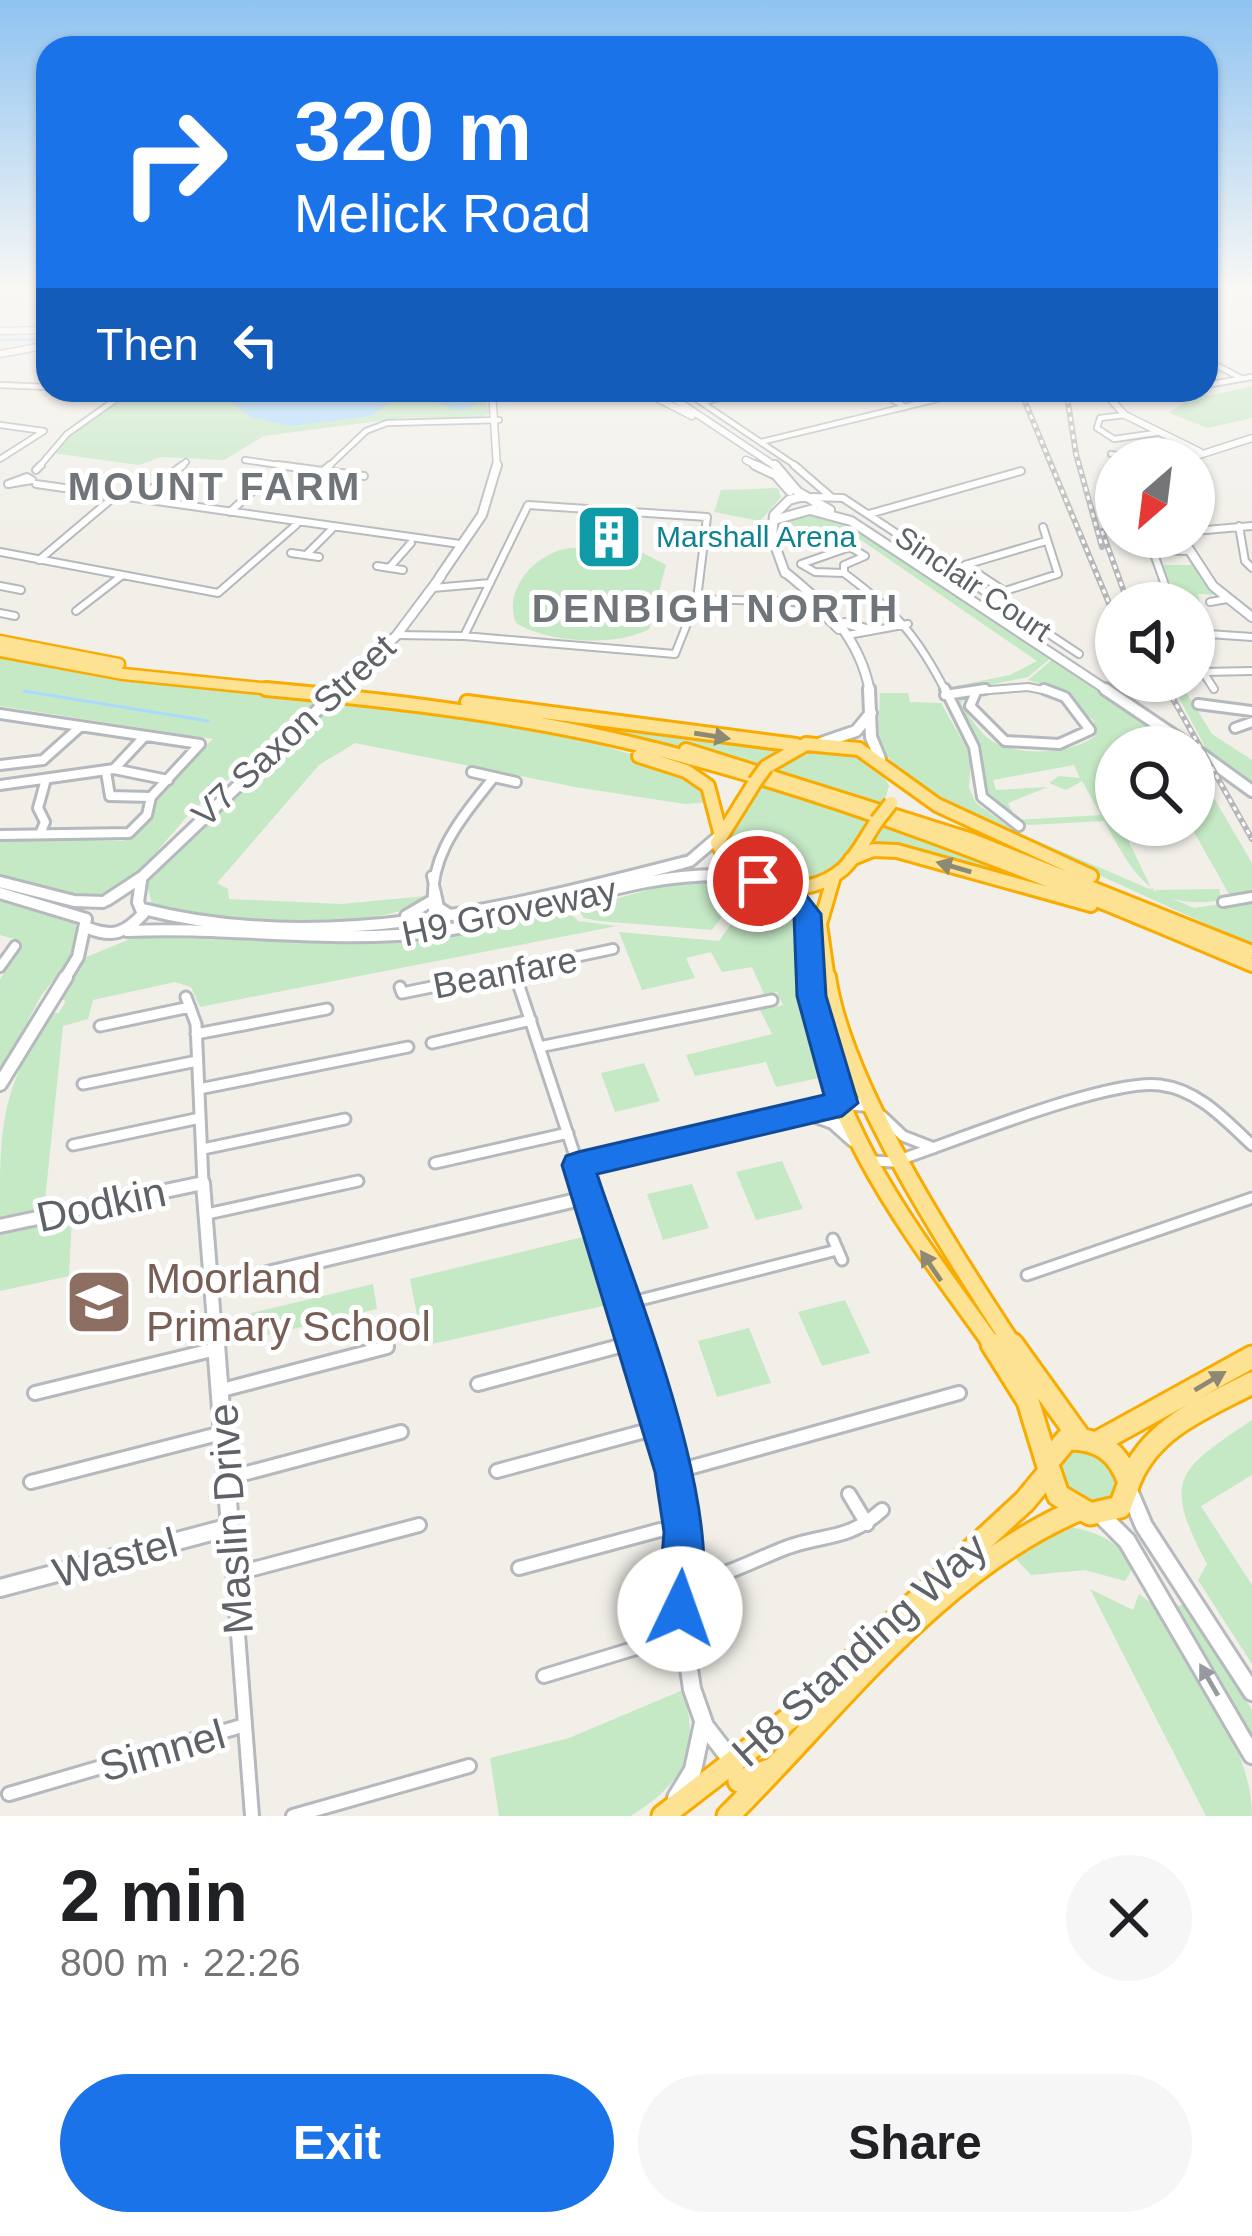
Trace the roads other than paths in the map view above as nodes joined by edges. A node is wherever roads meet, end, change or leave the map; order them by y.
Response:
1 (1236, 376) edge
2 (1252, 376) edge
3 (1242, 379) junction
4 (1218, 383) edge
5 (0, 385) edge
6 (36, 386) edge
7 (111, 402) edge
8 (494, 402) edge
9 (671, 402) edge
10 (678, 402) edge
11 (693, 402) edge
12 (726, 402) edge
13 (897, 402) edge
14 (926, 402) edge
15 (1113, 402) edge
16 (906, 407) junction
17 (702, 413) junction
18 (1125, 416) junction
19 (499, 424) junction
20 (0, 425) edge
21 (44, 431) junction
22 (1156, 433) junction
23 (67, 434) junction
24 (1168, 438) edge
25 (1252, 438) edge
26 (760, 442) junction
27 (1215, 448) edge
28 (0, 459) edge
29 (245, 460) dead end
30 (186, 462) dead end
31 (36, 470) junction
32 (323, 471) junction
33 (1021, 471) dead end
34 (364, 476) dead end
35 (9, 479) edge
36 (31, 481) junction
37 (255, 490) dead end
38 (116, 496) junction
39 (790, 497) junction
40 (139, 499) junction
41 (819, 499) junction
42 (807, 510) junction
43 (229, 513) junction
44 (868, 514) junction
45 (297, 524) junction
46 (769, 526) junction
47 (1239, 526) junction
48 (1252, 526) edge
49 (1042, 527) dead end
50 (332, 529) junction
51 (1215, 529) edge
52 (466, 538) junction
53 (1046, 541) junction
54 (412, 542) junction
55 (438, 545) junction
56 (900, 551) junction
57 (0, 552) edge
58 (291, 553) dead end
59 (306, 555) junction
60 (319, 557) dead end
61 (450, 558) junction
62 (1195, 558) edge
63 (39, 560) junction
64 (376, 566) dead end
65 (389, 568) junction
66 (1252, 568) edge
67 (448, 569) junction
68 (844, 569) junction
69 (403, 570) dead end
70 (958, 575) junction
71 (121, 576) junction
72 (439, 578) junction
73 (458, 578) junction
74 (20, 580) dead end
75 (944, 580) junction
76 (490, 583) junction
77 (4, 587) edge
78 (432, 588) junction
79 (21, 590) dead end
80 (802, 590) junction
81 (1004, 591) junction
82 (989, 596) junction
83 (697, 599) junction
84 (1227, 599) junction
85 (809, 601) junction
86 (1215, 601) edge
87 (793, 605) junction
88 (824, 610) junction
89 (76, 611) dead end
90 (0, 613) edge
91 (1250, 614) edge
92 (15, 616) dead end
93 (409, 620) junction
94 (842, 622) junction
95 (909, 624) junction
96 (870, 630) junction
97 (422, 632) junction
98 (396, 635) junction
99 (848, 635) junction
100 (1215, 635) edge
101 (464, 636) junction
102 (1252, 638) edge
103 (0, 641) edge
104 (0, 651) edge
105 (1079, 654) dead end
106 (62, 660) junction
107 (1252, 671) edge
108 (1215, 672) edge
109 (976, 692) junction
110 (945, 695) junction
111 (425, 701) junction
112 (1198, 704) dead end
113 (1252, 711) edge
114 (871, 712) junction
115 (0, 714) edge
116 (1252, 722) edge
117 (82, 725) junction
118 (1238, 725) dead end
119 (1160, 726) edge
120 (145, 736) junction
121 (814, 744) junction
122 (880, 759) junction
123 (43, 760) junction
124 (1215, 764) edge
125 (0, 765) edge
126 (110, 770) junction
127 (472, 772) dead end
128 (893, 772) junction
129 (494, 777) junction
130 (43, 779) junction
131 (169, 781) junction
132 (516, 782) dead end
133 (0, 785) edge
134 (1252, 791) edge
135 (151, 797) junction
136 (1019, 826) dead end
137 (40, 834) junction
138 (718, 835) junction
139 (0, 836) edge
140 (851, 860) junction
141 (432, 874) junction
142 (745, 876) junction
143 (834, 876) junction
144 (142, 878) junction
145 (0, 882) edge
146 (776, 886) junction
147 (0, 893) edge
148 (580, 895) junction
149 (1252, 896) edge
150 (45, 899) junction
151 (105, 901) junction
152 (430, 902) junction
153 (551, 902) junction
154 (1223, 902) dead end
155 (140, 905) junction
156 (70, 906) junction
157 (456, 915) junction
158 (434, 918) junction
159 (492, 922) junction
160 (87, 923) junction
161 (170, 924) junction
162 (344, 926) junction
163 (200, 927) junction
164 (120, 933) junction
165 (1206, 939) junction
166 (15, 946) dead end
167 (613, 949) dead end
168 (1252, 952) edge
169 (78, 957) junction
170 (1252, 965) edge
171 (0, 967) edge
172 (514, 970) junction
173 (402, 992) dead end
174 (772, 1000) dead end
175 (327, 1009) dead end
176 (531, 1020) junction
177 (100, 1026) dead end
178 (196, 1034) junction
179 (432, 1043) dead end
180 (409, 1047) dead end
181 (539, 1047) junction
182 (197, 1061) junction
183 (0, 1084) edge
184 (83, 1084) dead end
185 (199, 1089) junction
186 (862, 1105) junction
187 (805, 1112) junction
188 (200, 1118) junction
189 (345, 1119) dead end
190 (568, 1132) junction
191 (73, 1145) dead end
192 (1252, 1145) edge
193 (935, 1148) junction
194 (203, 1149) junction
195 (865, 1156) junction
196 (893, 1161) junction
197 (435, 1163) dead end
198 (578, 1165) junction
199 (358, 1181) dead end
200 (202, 1183) junction
201 (589, 1197) junction
202 (1252, 1198) edge
203 (896, 1210) junction
204 (207, 1214) junction
205 (0, 1226) edge
206 (837, 1250) dead end
207 (1027, 1275) dead end
208 (213, 1286) junction
209 (622, 1304) junction
210 (635, 1342) junction
211 (387, 1347) dead end
212 (217, 1348) junction
213 (1252, 1357) edge
214 (1009, 1358) junction
215 (1023, 1378) junction
216 (1252, 1383) edge
217 (478, 1384) dead end
218 (222, 1390) junction
219 (959, 1393) dead end
220 (35, 1394) dead end
221 (1175, 1414) junction
222 (662, 1426) junction
223 (1145, 1431) junction
224 (223, 1432) junction
225 (401, 1432) dead end
226 (1089, 1440) junction
227 (1047, 1468) junction
228 (497, 1471) dead end
229 (674, 1472) junction
230 (228, 1478) junction
231 (31, 1482) dead end
232 (1129, 1486) junction
233 (849, 1494) dead end
234 (883, 1510) dead end
235 (1078, 1510) junction
236 (1101, 1515) junction
237 (867, 1524) junction
238 (419, 1525) dead end
239 (230, 1527) junction
240 (685, 1532) junction
241 (976, 1558) junction
242 (520, 1568) dead end
243 (234, 1574) junction
244 (681, 1583) junction
245 (0, 1588) edge
246 (679, 1635) junction
247 (544, 1676) dead end
248 (1252, 1692) edge
249 (704, 1723) junction
250 (245, 1725) junction
251 (1252, 1755) edge
252 (469, 1766) dead end
253 (691, 1788) junction
254 (736, 1791) edge
255 (9, 1794) dead end
256 (252, 1816) edge
257 (293, 1816) edge
258 (662, 1816) edge

1 - 3 street
2 - 3 street
3 - 4 street
5 - 6 street
7 - 23 street
8 - 19 street, V7 Saxon Street
9 - 17 street
10 - 17 street
11 - 17 street, Sinclair Court
12 - 17 street
13 - 16 street
14 - 16 street
15 - 18 street
16 - 26 street
17 - 26 street, Sinclair Court
17 - 39 street
17 - 39 street
17 - 41 street
18 - 22 street
18 - 22 street
19 - 32 street
19 - 52 street, V7 Saxon Street
20 - 21 street
21 - 23 street
21 - 28 street
22 - 24 street
23 - 31 street
25 - 27 street
26 - 41 street, Sinclair Court
29 - 32 street
30 - 40 street
31 - 35 street
31 - 36 street
32 - 34 street
33 - 44 street
35 - 36 street
35 - 36 street
36 - 38 street
37 - 43 street
38 - 40 street
38 - 63 street
39 - 41 street
39 - 42 street
39 - 46 street
40 - 43 street
41 - 42 street
41 - 44 street, Sinclair Court
41 - 56 street
42 - 46 street
42 - 56 street
43 - 45 street
44 - 70 street, Sinclair Court
45 - 50 street
45 - 71 street
46 - 80 street
47 - 48 street
47 - 51 street
47 - 66 street
49 - 53 street
50 - 54 street
50 - 59 street
52 - 55 street
52 - 61 street, V7 Saxon Street
52 - 67 street, V7 Saxon Street
53 - 81 street
53 - 81 street
54 - 55 street
54 - 65 street
55 - 61 street
56 - 75 street
57 - 63 street
58 - 59 street
59 - 60 street
61 - 72 street, V7 Saxon Street
62 - 84 street
63 - 71 street
64 - 65 street
65 - 69 street
67 - 72 street, V7 Saxon Street
67 - 73 street
68 - 68 street
68 - 95 street
70 - 75 street
70 - 82 street, Sinclair Court
71 - 89 street
72 - 73 street
72 - 78 street, V7 Saxon Street
73 - 76 street
74 - 77 street
75 - 119 street
76 - 78 street
76 - 83 street
76 - 101 street
77 - 79 street
78 - 93 street, V7 Saxon Street
80 - 85 street
80 - 87 street
80 - 88 street
81 - 82 street
82 - 105 street, Sinclair Court
83 - 87 street
83 - 101 street
84 - 86 street
84 - 91 street
85 - 87 street
85 - 88 street
87 - 88 street
88 - 94 street
88 - 99 street
90 - 92 street
93 - 97 street
93 - 98 street, V7 Saxon Street
94 - 96 street
94 - 99 street
95 - 96 street
95 - 110 street
96 - 99 street
97 - 98 street
97 - 101 street
98 - 144 street, V7 Saxon Street, bridge
99 - 114 street
100 - 102 street
103 - 106 highway
104 - 106 highway
106 - 111 highway
107 - 108 street
109 - 109 street
109 - 110 street
110 - 136 street
111 -> 121 highway
111 - 138 highway
111 - 165 highway
112 - 113 street
114 - 121 street
114 - 122 street
115 - 117 street
116 - 118 street
117 - 120 street
117 - 123 street
120 - 126 street
120 - 131 street
121 - 122 highway
121 - 138 highway, bridge
122 - 128 highway
123 - 125 street
123 - 130 street
124 - 134 street
126 - 130 street
126 - 131 street
126 - 135 street
127 - 129 street
128 - 140 highway, bridge
128 - 165 highway
129 - 132 street
129 - 141 street
130 - 133 street
130 - 137 street
131 - 135 street
135 - 137 street
137 - 139 street
138 - 142 highway
138 - 148 street, H9 Groveway
140 - 143 highway
165 -> 140 highway
141 - 152 street
141 - 157 street
142 - 146 highway
142 - 148 street, H9 Groveway
143 - 146 highway
143 - 186 highway
144 - 151 street, V7 Saxon Street
144 - 155 street
145 - 150 street
146 - 186 highway
147 - 150 street
148 - 153 street, H9 Groveway
149 - 154 street
150 - 156 street
151 - 155 street, H9 Groveway
151 - 156 street
151 - 160 street, V7 Saxon Street
152 - 158 street
152 - 162 street
153 - 157 street, H9 Groveway
153 - 159 street, H9 Groveway
155 - 161 street, H9 Groveway
155 - 164 street
156 - 160 street
157 - 158 street, H9 Groveway
158 - 159 street
158 - 162 street, H9 Groveway
159 - 163 street, H9 Groveway
160 - 164 street
160 - 169 street
161 - 163 street, H9 Groveway
161 - 164 street, H9 Groveway
162 - 163 street, H9 Groveway
164 - 169 street
165 - 168 highway
165 - 170 highway
166 - 171 street
167 - 172 street, Beanfare
169 - 183 street
172 - 173 street, Beanfare
172 - 176 street
174 - 181 street
175 - 178 street
176 - 179 street, Beanfare
176 - 181 street
177 - 178 street, Maslin Drive
178 - 182 street, Maslin Drive
180 - 185 street
181 - 190 street
182 - 184 street
182 - 185 street, Maslin Drive
185 - 188 street, Maslin Drive
186 - 187 street
186 - 193 street
186 - 195 highway
186 - 196 highway
187 - 195 street
187 - 198 street
188 - 191 street, Dodkin
188 - 194 street, Maslin Drive
189 - 194 street
190 - 197 street
190 - 198 street
192 - 193 street
193 - 196 street
194 - 200 street, Maslin Drive
195 - 196 street
195 - 203 highway
196 - 203 street
196 - 214 highway
198 - 201 street
199 - 204 street
200 - 204 street, Maslin Drive
200 - 205 street, Dodkin
201 - 208 street
201 - 209 street
202 - 207 street
214 -> 203 highway
204 - 208 street, Maslin Drive
206 - 209 street
208 - 212 street, Maslin Drive
209 - 210 street
210 - 217 street
210 - 222 street
211 - 218 street
212 - 218 street, Maslin Drive
212 - 220 street
221 -> 213 highway
214 - 215 highway
215 - 226 highway
215 - 227 highway
216 - 221 highway
218 - 224 street, Maslin Drive
219 - 229 street
221 - 223 highway
222 - 228 street
222 - 229 street
223 - 226 highway
223 - 232 highway
224 - 230 street, Maslin Drive
224 - 231 street
225 - 230 street
226 - 227 highway
226 - 232 highway
227 - 235 highway
227 - 241 highway, H8 Standing Way
229 - 240 street
230 - 239 street, Maslin Drive
232 - 236 highway
232 - 248 street
233 - 237 street
234 - 237 street
235 - 236 highway
235 - 241 highway, H8 Standing Way
251 -> 236 street
237 - 244 street
238 - 243 street
239 - 243 street, Maslin Drive
239 - 245 street, Wastel
240 - 242 street
240 - 244 street
241 - 254 highway, H8 Standing Way
241 - 254 highway, H8 Standing Way
243 - 250 street, Maslin Drive
244 - 246 street
246 - 247 street
246 - 249 street
249 - 253 street
249 - 254 street
250 - 255 street, Simnel
250 - 256 street, Maslin Drive
252 - 257 street
253 - 254 highway, H8 Standing Way
253 - 258 highway, H8 Standing Way

